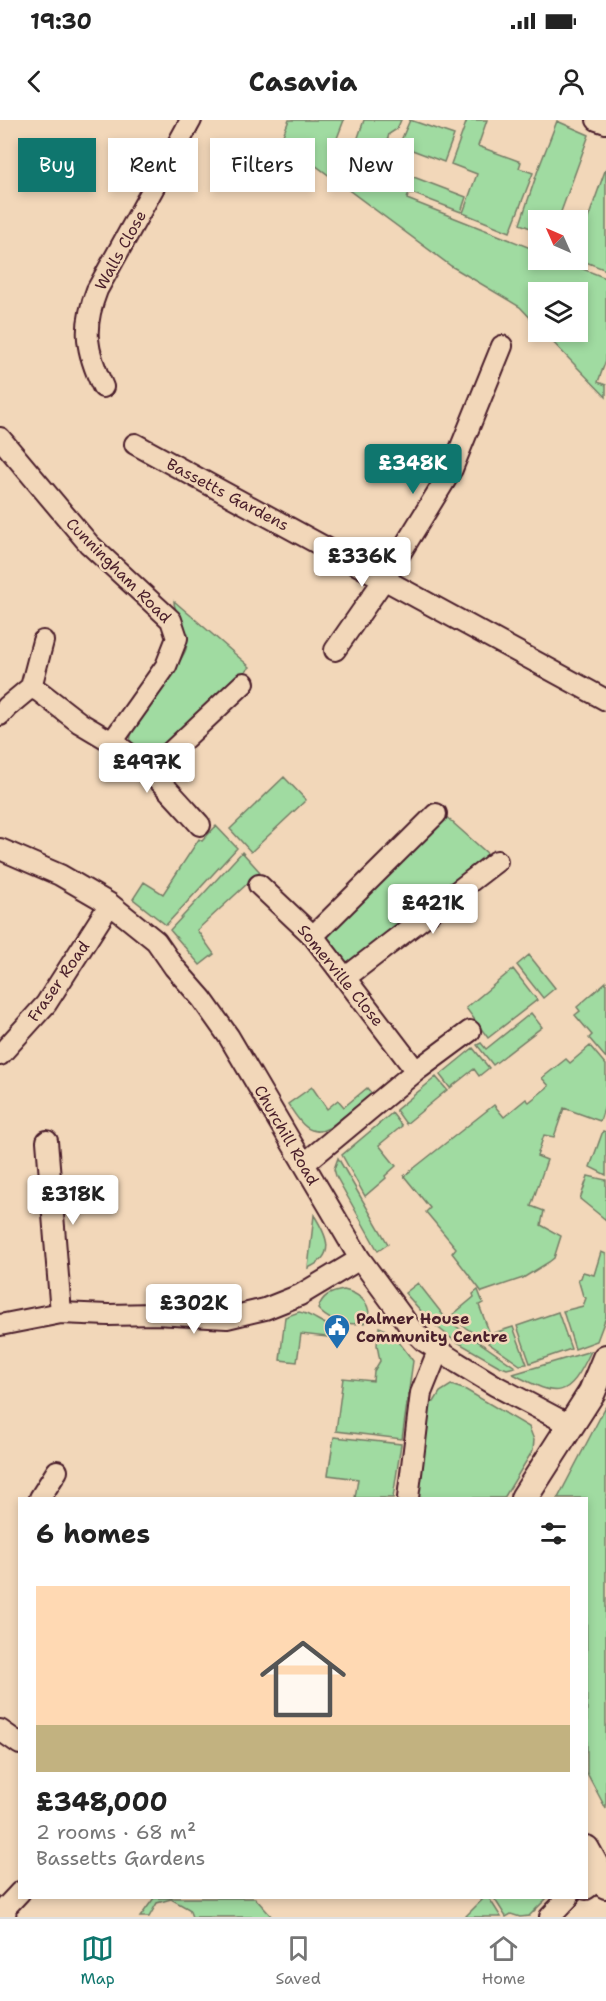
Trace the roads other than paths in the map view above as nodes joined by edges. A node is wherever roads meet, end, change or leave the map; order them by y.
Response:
1 (192, 120) edge
2 (597, 120) edge
3 (606, 123) edge
4 (501, 346) dead end
5 (103, 387) dead end
6 (0, 438) edge
7 (135, 444) dead end
8 (385, 578) junction
9 (43, 641) dead end
10 (335, 650) dead end
11 (244, 683) dead end
12 (31, 687) junction
13 (606, 700) edge
14 (0, 715) edge
15 (112, 742) junction
16 (152, 772) junction
17 (436, 814) dead end
18 (200, 825) dead end
19 (0, 849) edge
20 (497, 861) dead end
21 (259, 885) dead end
22 (110, 904) junction
23 (313, 936) junction
24 (345, 978) junction
25 (470, 1031) dead end
26 (0, 1055) edge
27 (416, 1071) junction
28 (47, 1141) dead end
29 (304, 1164) junction
30 (360, 1259) junction
31 (61, 1313) junction
32 (0, 1325) edge
33 (438, 1351) junction
34 (606, 1358) edge
35 (570, 1425) junction
36 (57, 1471) dead end
37 (41, 1497) edge
38 (408, 1497) edge
39 (525, 1497) edge
40 (0, 1730) edge
41 (18, 1743) edge
42 (588, 1855) edge
43 (598, 1884) edge
44 (18, 1894) edge
45 (567, 1899) edge
46 (5, 1917) edge
47 (550, 1917) edge

1 - 5 street, Walls Close
2 - 3 street
4 - 8 street
6 - 15 street, Cunningham Road
7 - 8 street, Bassetts Gardens
8 - 10 street
8 - 13 street, Bassetts Gardens
9 - 12 street
11 - 16 street
12 - 14 street
12 - 15 street
15 - 16 street
16 - 18 street
17 - 23 street
19 - 22 street, Churchill Road
20 - 24 street
21 - 23 street, Somerville Close
22 - 26 street, Fraser Road
22 - 29 street, Churchill Road
23 - 24 street, Somerville Close
24 - 27 street, Somerville Close
25 - 27 street
27 - 29 street
28 - 31 street
29 - 30 street, Churchill Road
30 - 31 street
30 - 33 street, Churchill Road
31 - 32 street
33 - 35 street, Churchill Road
33 - 38 street
34 - 35 street
35 - 39 street
36 - 37 street
40 - 41 street
42 - 43 street
44 - 46 street
45 - 47 street

